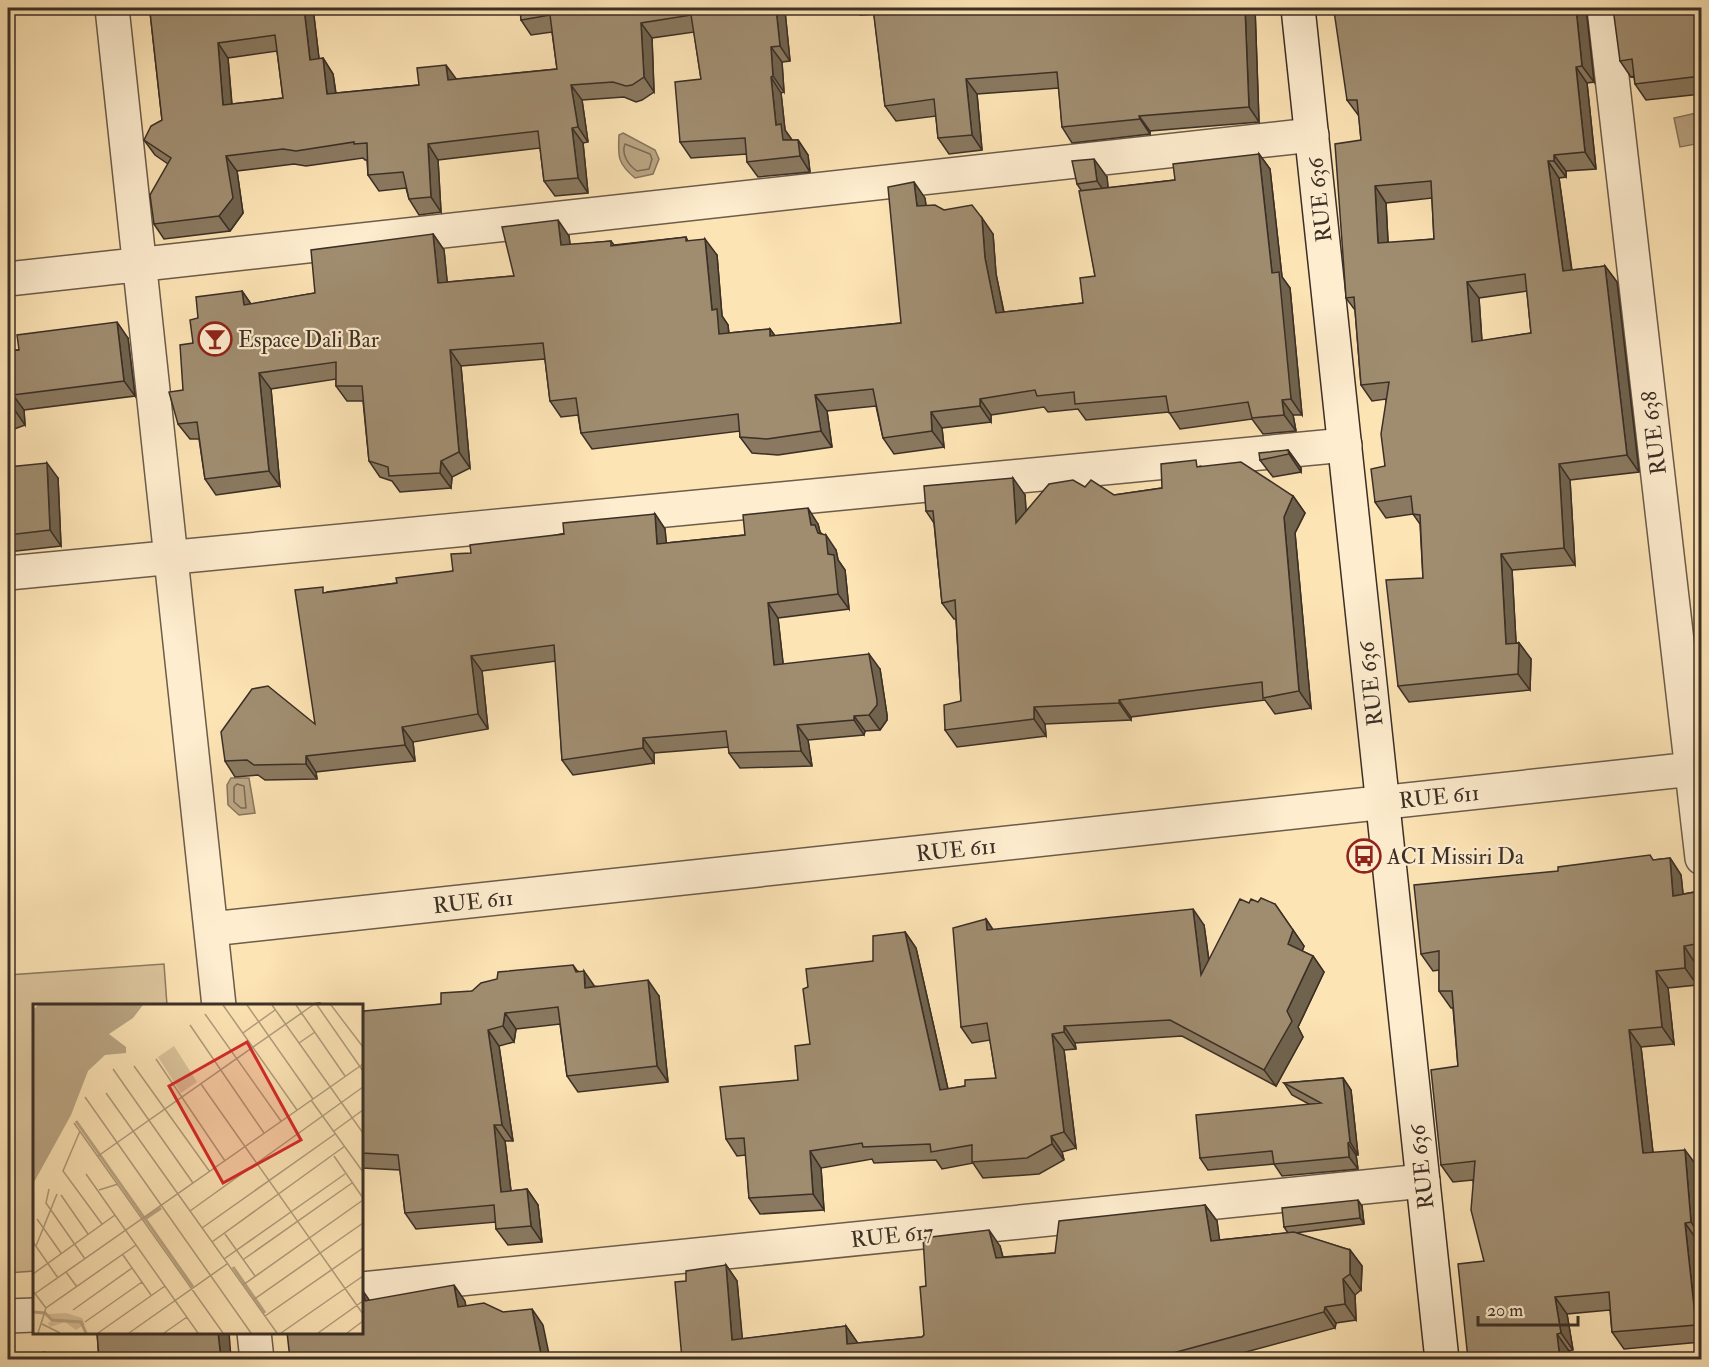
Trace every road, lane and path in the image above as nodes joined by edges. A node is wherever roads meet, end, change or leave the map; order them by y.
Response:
1 (112, 8) edge
2 (1298, 8) edge
3 (1604, 8) edge
4 (1312, 135) junction
5 (140, 264) junction
6 (8, 279) edge
7 (1345, 445) junction
8 (171, 558) junction
9 (8, 573) edge
10 (1696, 769) edge
11 (1383, 802) junction
12 (1701, 858) edge
13 (211, 929) junction
14 (219, 1004) edge
15 (1423, 1181) junction
16 (363, 1289) edge
17 (33, 1315) edge
18 (8, 1316) edge
19 (254, 1334) edge
20 (257, 1359) edge
21 (1442, 1359) edge

1 - 5 street
2 - 4 street, RUE 636
3 - 10 street, RUE 638
4 - 5 street
4 - 7 street, RUE 636
5 - 6 street
5 - 8 street
7 - 8 street
7 - 11 street, RUE 636
8 - 9 street
8 - 13 street
10 - 11 street, RUE 611
10 - 12 street, RUE 638
11 - 13 street, RUE 611
11 - 15 street, RUE 636
13 - 14 street
15 - 16 street, RUE 617
15 - 21 street, RUE 636
17 - 18 street
19 - 20 street

